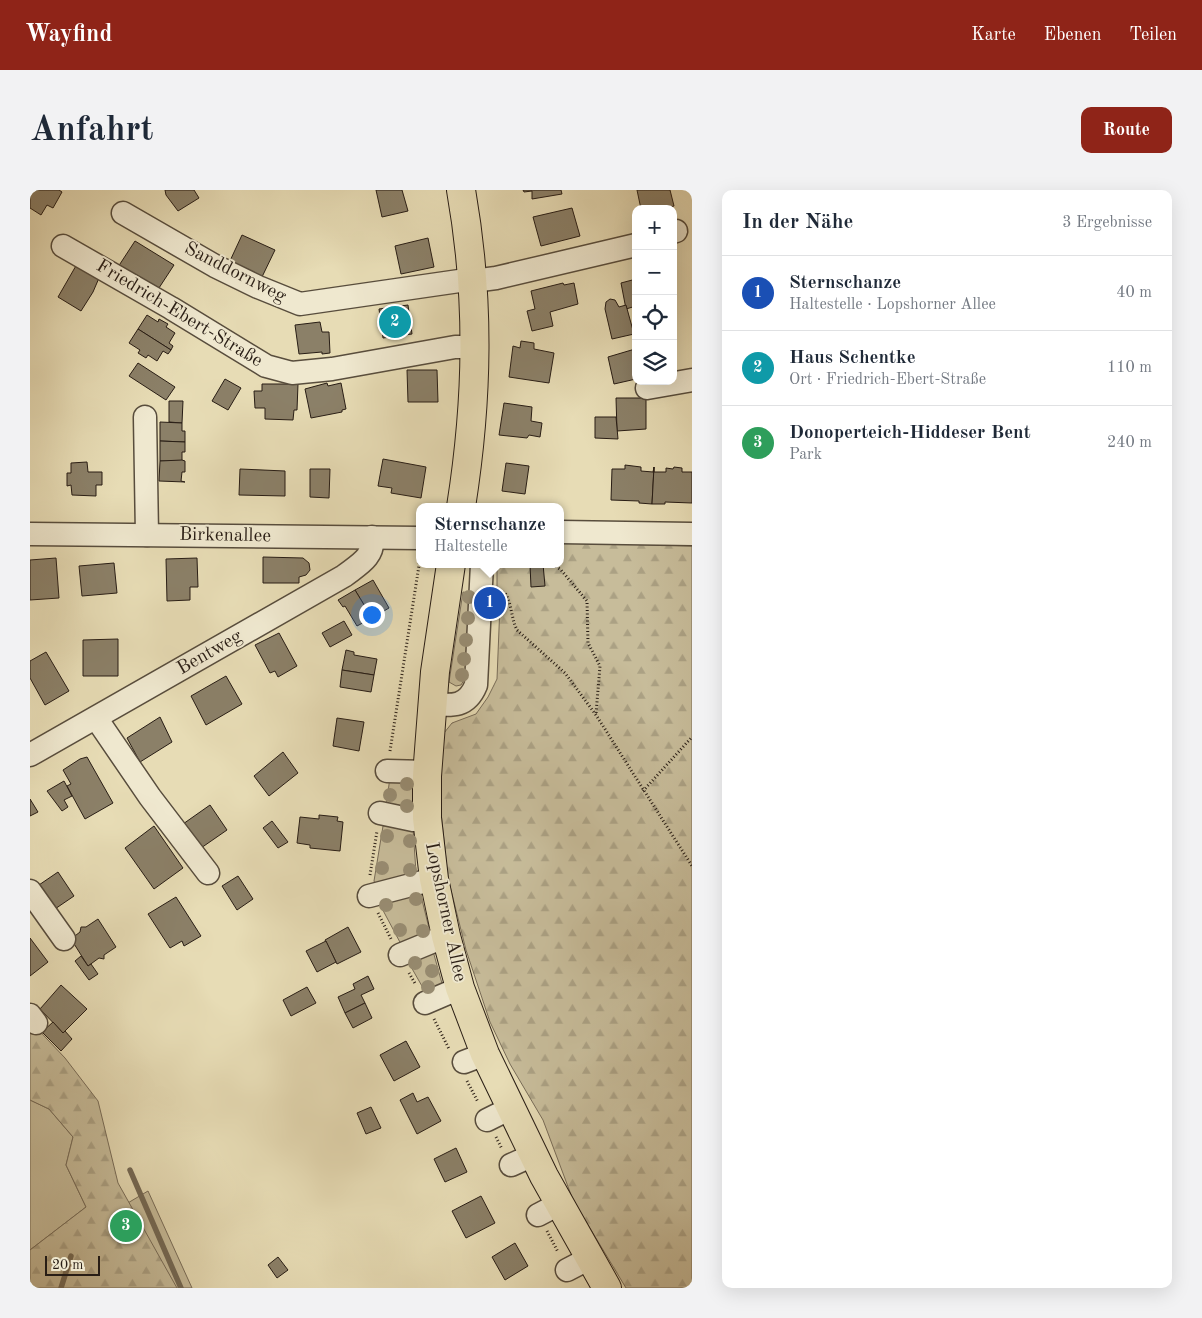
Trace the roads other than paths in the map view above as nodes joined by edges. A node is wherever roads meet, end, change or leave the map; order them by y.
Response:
1 (461, 190) edge
2 (123, 213) dead end
3 (63, 246) dead end
4 (632, 246) edge
5 (473, 280) junction
6 (476, 347) junction
7 (692, 380) edge
8 (647, 388) dead end
9 (145, 417) dead end
10 (461, 503) edge
11 (564, 532) edge
12 (30, 534) edge
13 (692, 534) edge
14 (147, 535) junction
15 (372, 537) junction
16 (416, 538) edge
17 (450, 568) edge
18 (482, 568) edge
19 (432, 704) junction
20 (96, 718) junction
21 (30, 755) edge
22 (387, 771) dead end
23 (427, 772) junction
24 (380, 813) dead end
25 (427, 818) junction
26 (208, 873) dead end
27 (434, 879) junction
28 (30, 891) edge
29 (369, 896) dead end
30 (446, 936) junction
31 (64, 939) dead end
32 (400, 955) dead end
33 (460, 988) junction
34 (425, 1003) dead end
35 (607, 1288) edge

1 - 5 main road
2 - 5 street, Sanddornweg
3 - 6 street, Friedrich-Ebert-Straße
4 - 5 street
5 - 6 main road
6 - 10 main road
7 - 8 street
9 - 14 street
11 - 13 street
12 - 14 street, Birkenallee
14 - 15 street, Birkenallee
15 - 16 street, Birkenallee
15 - 20 street, Bentweg
17 - 19 main road, Lopshorner Allee
18 - 19 street
19 - 23 main road, Lopshorner Allee
20 - 21 street, Bentweg
20 - 26 street
22 - 23 street
23 - 25 main road, Lopshorner Allee
24 - 25 street
25 - 27 main road, Lopshorner Allee
27 - 29 street
27 - 30 main road, Lopshorner Allee
28 - 31 street
30 - 32 street
30 - 33 main road, Lopshorner Allee
33 - 34 street
33 - 35 main road, Lopshorner Allee

